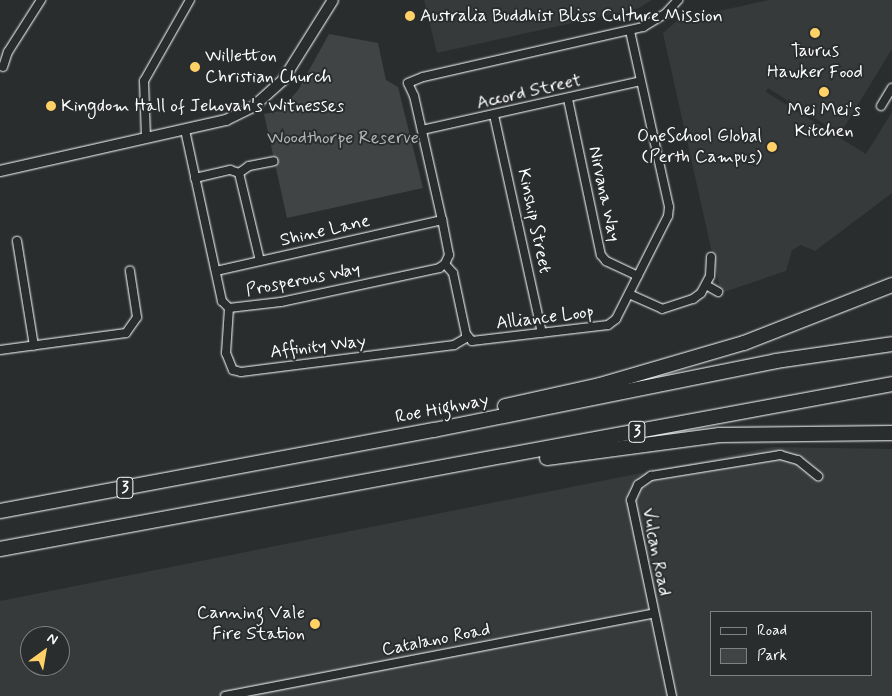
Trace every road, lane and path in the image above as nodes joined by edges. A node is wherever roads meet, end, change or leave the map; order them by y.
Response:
1 (41, 0) edge
2 (190, 0) edge
3 (332, 0) edge
4 (678, 0) edge
5 (630, 31) junction
6 (3, 67) dead end
7 (641, 81) junction
8 (892, 88) edge
9 (568, 99) junction
10 (881, 106) dead end
11 (494, 115) junction
12 (185, 130) junction
13 (422, 130) junction
14 (146, 138) junction
15 (274, 161) dead end
16 (0, 171) edge
17 (239, 173) junction
18 (195, 178) junction
19 (442, 220) junction
20 (17, 241) dead end
21 (711, 258) dead end
22 (260, 261) junction
23 (445, 264) junction
24 (130, 271) dead end
25 (216, 271) junction
26 (638, 276) junction
27 (706, 285) junction
28 (892, 285) edge
29 (718, 292) dead end
30 (629, 294) junction
31 (229, 308) junction
32 (542, 333) junction
33 (468, 337) junction
34 (892, 344) edge
35 (34, 346) junction
36 (0, 350) edge
37 (892, 384) edge
38 (434, 430) junction
39 (892, 433) edge
40 (818, 476) dead end
41 (381, 480) junction
42 (0, 511) edge
43 (0, 549) edge
44 (652, 614) junction
45 (225, 696) edge
46 (672, 696) edge

1 - 6 street
2 - 14 street
3 - 12 street
4 - 5 street
5 - 7 street, Alliance Loop
5 - 13 street
7 - 9 street, Accord Street
7 - 26 street, Alliance Loop
8 - 10 street
9 - 11 street, Accord Street
9 - 26 street, Nirvana Way
11 - 13 street, Accord Street
11 - 32 street, Kinship Street
12 - 14 street
12 - 18 street, Prosperous Way
13 - 19 street
14 - 16 street
15 - 17 street
17 - 18 street
17 - 22 street
18 - 25 street, Prosperous Way
19 - 22 street, Shine Lane
19 - 23 street
20 - 35 street
21 - 27 street
22 - 25 street, Shine Lane
23 - 31 street, Prosperous Way
23 - 33 street
24 - 35 street
25 - 31 street, Prosperous Way
26 - 30 street, Alliance Loop
27 - 29 street
27 - 30 street
28 - 38 highway
30 - 32 street, Alliance Loop
31 - 33 street, Affinity Way
32 - 33 street, Alliance Loop
34 - 38 highway, Roe Highway / 3
35 - 36 street
37 - 41 highway, 3
38 - 42 highway, Roe Highway / 3
39 - 41 highway
40 - 44 street, Vulcan Road
41 - 43 highway, 3
44 - 45 street, Catalano Road
44 - 46 street, Vulcan Road

